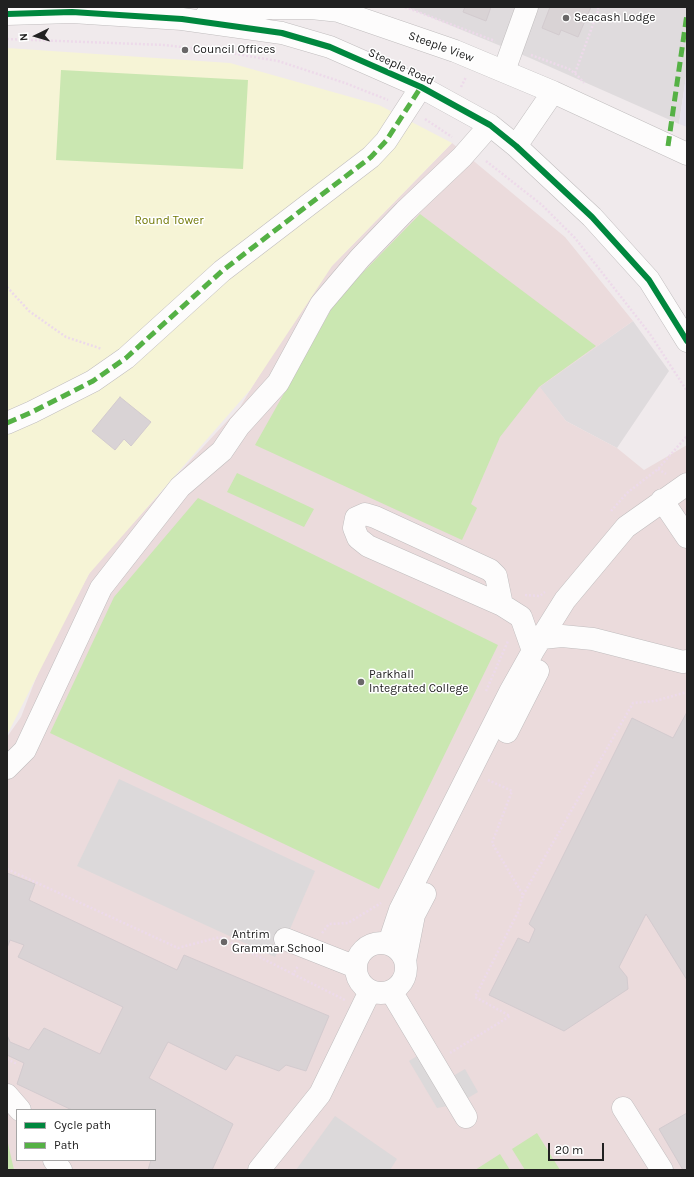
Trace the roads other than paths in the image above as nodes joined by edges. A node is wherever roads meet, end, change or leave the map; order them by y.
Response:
1 (527, 7) edge
2 (72, 9) edge
3 (334, 9) edge
4 (7, 14) edge
5 (182, 19) junction
6 (504, 71) junction
7 (421, 87) junction
8 (553, 92) junction
9 (490, 125) junction
10 (516, 146) junction
11 (687, 154) edge
12 (687, 341) edge
13 (7, 423) edge
14 (687, 484) edge
15 (662, 500) junction
16 (687, 537) edge
17 (557, 594) junction
18 (513, 612) junction
19 (538, 644) junction
20 (687, 661) edge
21 (7, 768) edge
22 (285, 939) dead end
23 (389, 944) junction
24 (406, 961) junction
25 (356, 968) junction
26 (375, 997) junction
27 (7, 1095) edge
28 (623, 1108) dead end
29 (19, 1109) edge
30 (466, 1116) dead end
31 (55, 1161) edge
32 (61, 1170) edge
33 (259, 1170) edge
34 (662, 1170) edge

1 - 6 street
2 - 4 street, Steeple Road
2 - 5 street, Steeple Road
3 - 5 street, Steeple View
3 - 6 street, Steeple View
5 - 7 street, Steeple Road
6 - 8 street, Steeple View
7 - 9 street, Steeple Road
7 - 13 street
8 - 10 street
8 - 11 street
9 - 10 street, Steeple Road
9 - 21 street
10 - 12 street, Steeple Road
14 - 15 street
15 - 16 street
15 - 17 street
17 - 18 street
17 - 19 street
18 - 18 street
18 - 19 street
19 - 20 street
19 - 23 street
19 - 24 street
22 - 25 street
23 - 24 street
23 - 25 street
24 - 26 street
25 - 26 street
26 - 30 street
26 - 33 street
27 - 29 street
28 - 34 street
31 - 32 street

